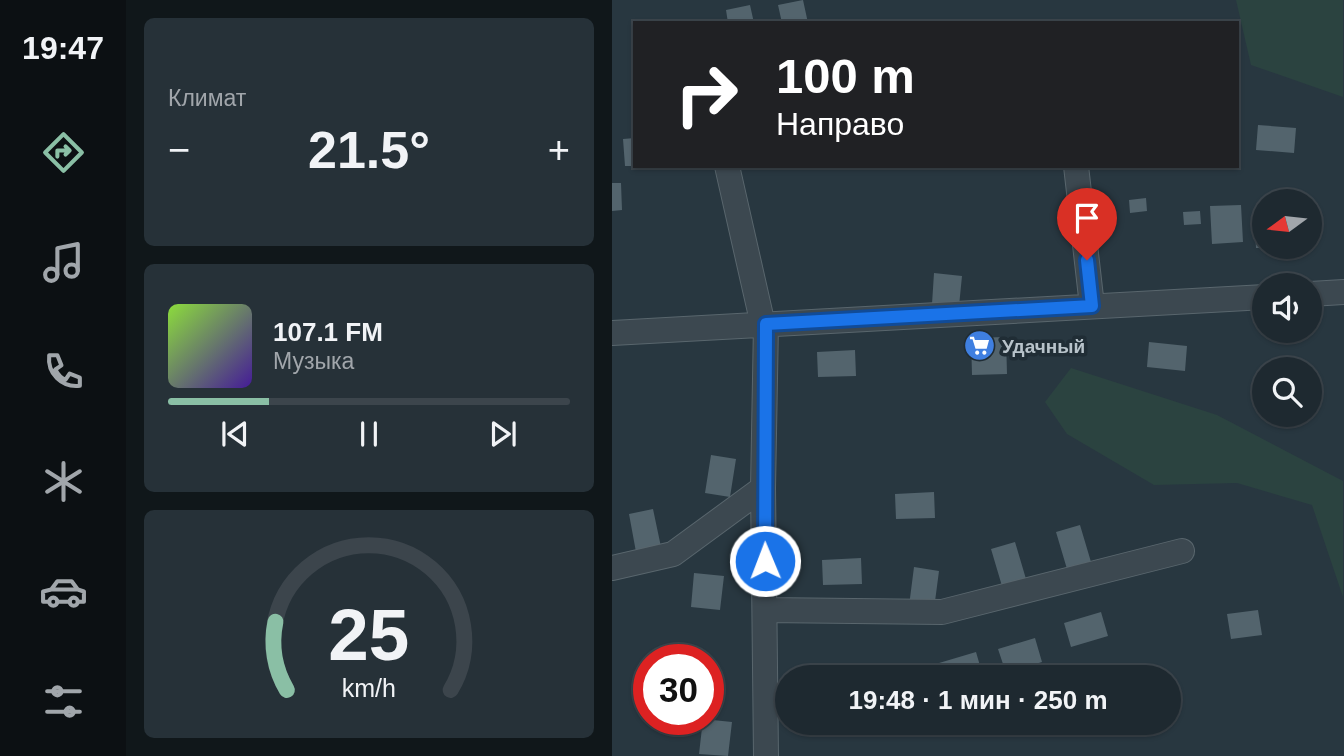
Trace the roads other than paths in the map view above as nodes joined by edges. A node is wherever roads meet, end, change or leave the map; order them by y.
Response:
1 (727, 168) edge
2 (1076, 168) edge
3 (1344, 292) edge
4 (1322, 293) edge
5 (1252, 298) edge
6 (1092, 306) junction
7 (765, 325) junction
8 (612, 333) edge
9 (763, 488) junction
10 (1182, 551) dead end
11 (612, 568) edge
12 (766, 610) junction
13 (766, 756) edge

1 - 7 street
2 - 6 street
3 - 4 street
5 - 6 street
6 - 7 street
7 - 8 street
7 - 9 street
9 - 11 street
9 - 12 street
10 - 12 street
12 - 13 street

